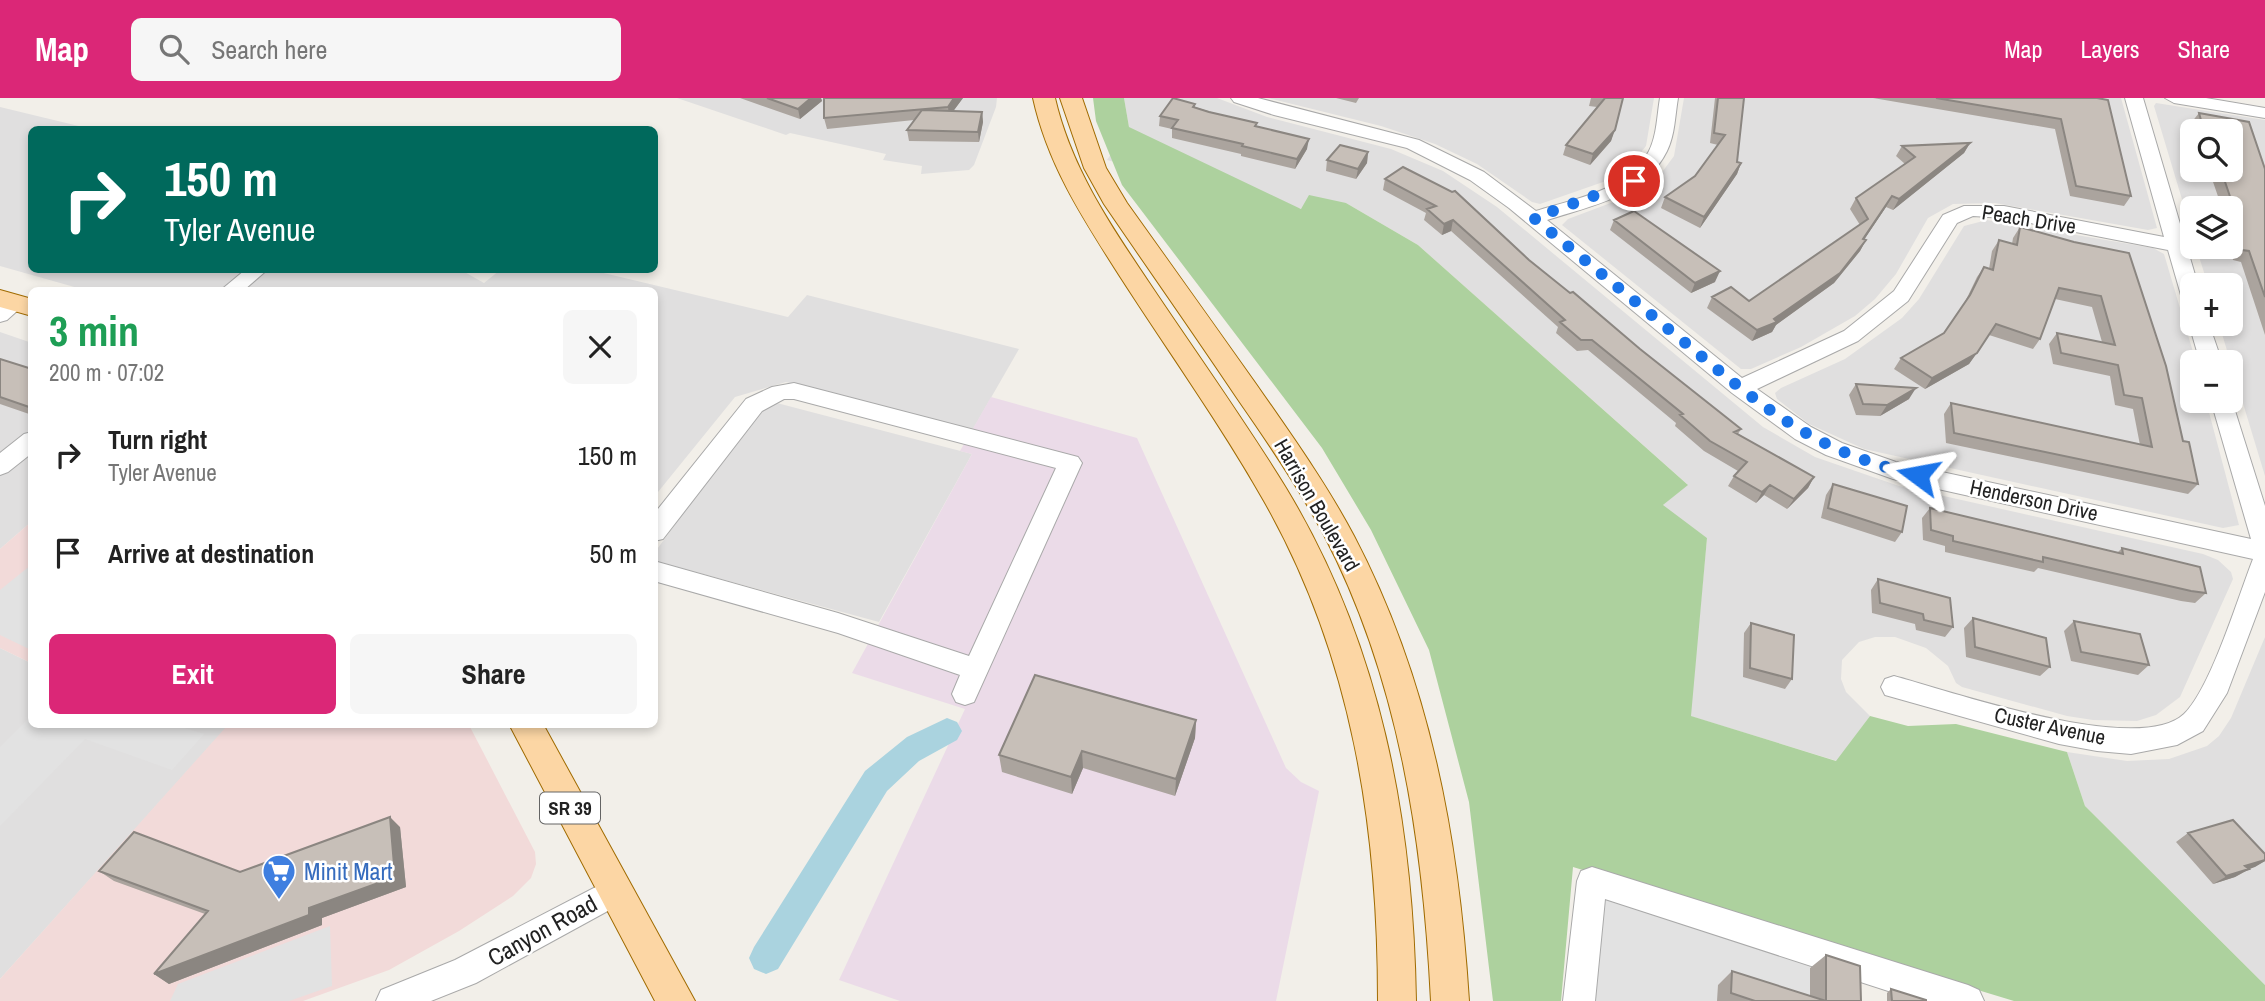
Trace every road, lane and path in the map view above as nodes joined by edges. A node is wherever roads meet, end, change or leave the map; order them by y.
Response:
1 (1044, 98) edge
2 (1070, 98) edge
3 (1240, 98) edge
4 (1669, 98) edge
5 (2134, 98) edge
6 (2174, 98) edge
7 (2265, 113) edge
8 (1534, 218) junction
9 (2176, 245) junction
10 (253, 273) edge
11 (2184, 273) edge
12 (235, 287) edge
13 (1740, 388) junction
14 (2226, 413) edge
15 (0, 436) edge
16 (28, 442) edge
17 (28, 443) edge
18 (0, 466) edge
19 (658, 527) edge
20 (2265, 546) edge
21 (2265, 553) edge
22 (2265, 559) edge
23 (658, 572) edge
24 (976, 669) junction
25 (1894, 687) dead end
26 (965, 694) dead end
27 (527, 728) edge
28 (615, 891) junction
29 (392, 1001) edge
30 (676, 1001) edge
31 (1397, 1001) edge
32 (1450, 1001) edge
33 (1579, 1001) edge
34 (1968, 1001) edge

1 - 31 main road, Harrison Boulevard
2 - 32 main road, Harrison Boulevard
3 - 8 street, Henderson Drive
4 - 8 street
5 - 9 street
6 - 7 street
8 - 13 street, Henderson Drive
9 - 11 street
9 - 13 street, Peach Drive
10 - 12 street
13 - 21 street, Henderson Drive
14 - 20 street
15 - 16 street
17 - 18 street
19 - 24 street
22 - 25 street, Custer Avenue
23 - 24 street
24 - 26 street
27 - 28 main road, SR 39
28 - 29 street, Canyon Road
28 - 30 main road, Canyon Road / SR 39
33 - 34 street

